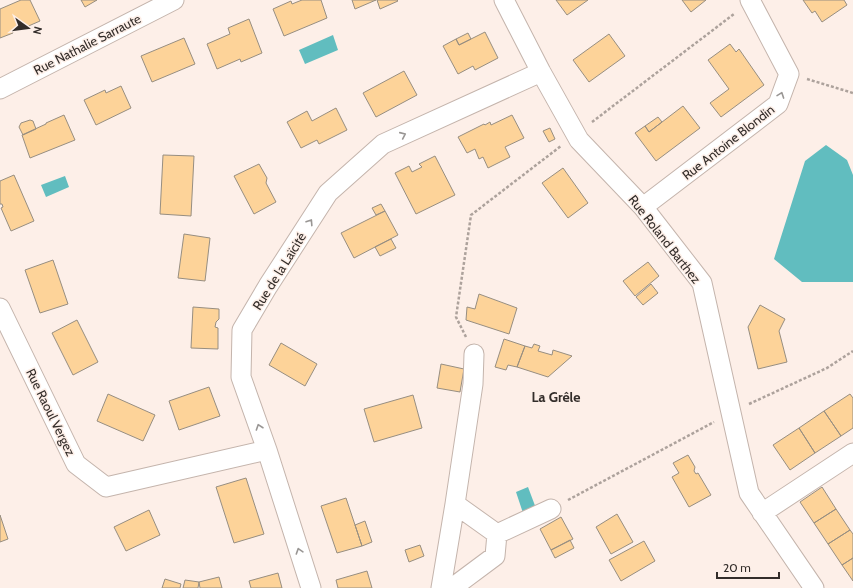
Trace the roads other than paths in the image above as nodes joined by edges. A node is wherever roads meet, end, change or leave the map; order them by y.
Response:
1 (504, 0) edge
2 (750, 0) edge
3 (169, 1) edge
4 (541, 72) junction
5 (0, 89) edge
6 (643, 207) junction
7 (0, 308) edge
8 (474, 354) dead end
9 (267, 450) junction
10 (853, 453) edge
11 (455, 504) junction
12 (551, 509) road end
13 (762, 513) junction
14 (497, 534) junction
15 (311, 588) edge
16 (441, 588) edge
17 (452, 588) edge
18 (814, 588) edge

1 - 4 street, Rue Roland Barthez
6 -> 2 street, Rue Antoine Blondin
3 - 5 street, Rue Nathalie Sarraute
4 - 6 street, Rue Roland Barthez
9 -> 4 street, Rue de la Laïcité
6 - 13 street, Rue Roland Barthez
7 - 9 street, Rue Raoul Vergez
8 - 11 street
15 -> 9 street, Rue de la Laïcité
10 - 13 street
11 - 14 street
11 - 16 street
12 - 14 street
13 - 18 street, Rue Roland Barthez
14 - 17 street

